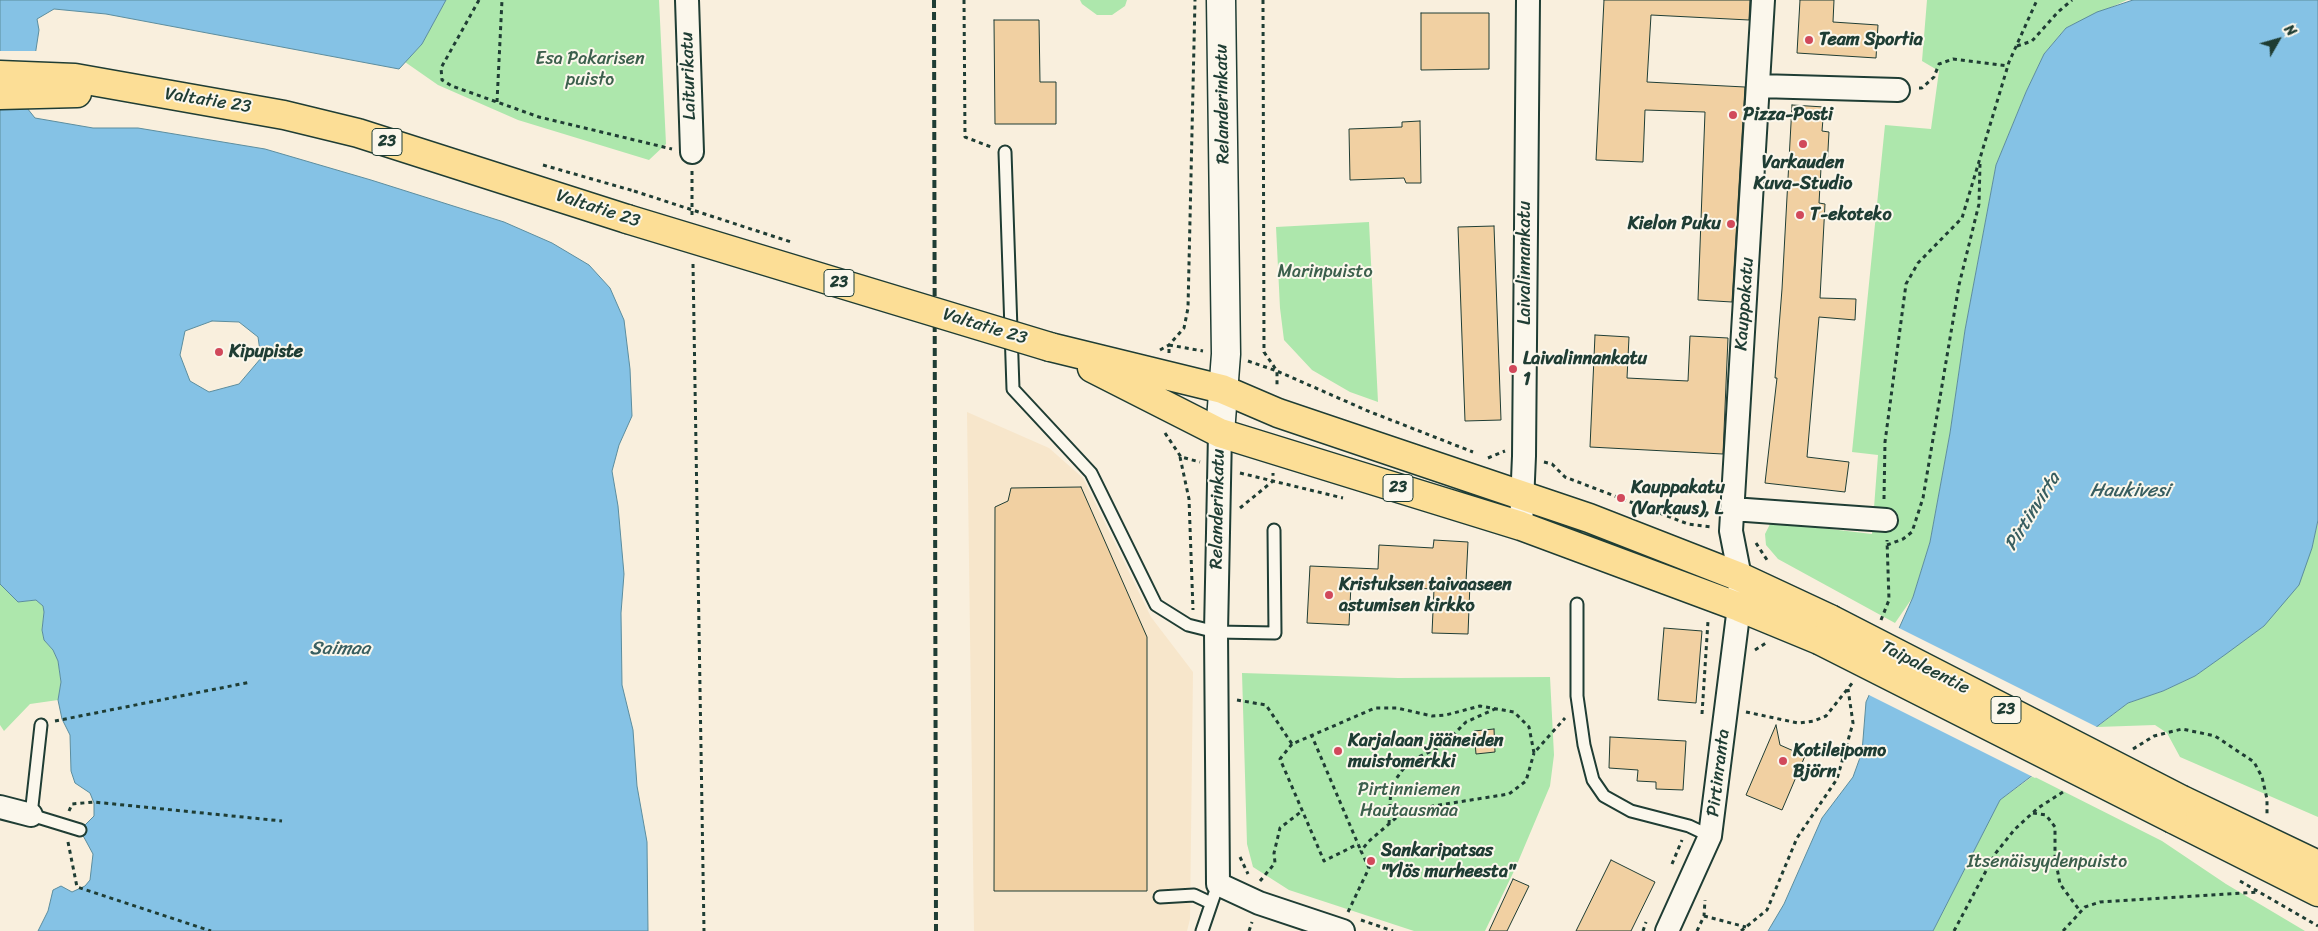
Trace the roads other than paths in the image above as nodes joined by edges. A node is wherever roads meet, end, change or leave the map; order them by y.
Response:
1 (687, 0) edge
2 (1221, 0) edge
3 (1528, 0) edge
4 (1763, 0) edge
5 (0, 75) edge
6 (39, 85) junction
7 (1759, 86) junction
8 (1898, 90) road end
9 (0, 95) edge
10 (692, 152) road end
11 (1005, 152) road end
12 (1059, 350) junction
13 (1222, 389) junction
14 (1220, 433) junction
15 (1522, 494) junction
16 (1732, 508) junction
17 (1885, 512) road end
18 (1521, 526) junction
19 (1274, 530) dead end
20 (1740, 578) junction
21 (1577, 604) dead end
22 (1739, 607) junction
23 (1824, 630) junction
24 (1216, 632) junction
25 (42, 726) dead end
26 (0, 807) edge
27 (2177, 810) junction
28 (31, 815) junction
29 (80, 830) dead end
30 (1710, 836) junction
31 (2318, 865) edge
32 (2318, 892) edge
33 (1215, 894) junction
34 (1160, 897) dead end
35 (1348, 921) edge
36 (1202, 931) edge
37 (1667, 931) edge

1 - 10 street, Laiturikatu
2 - 13 main road, Relanderinkatu
3 - 15 street, Laivalinnankatu
4 - 7 street, Kauppakatu
5 - 6 highway, Valtatie 23 / 23
6 - 9 highway, Valtatie 23 / 23
6 - 12 highway, Valtatie 23 / 23, bridge
7 - 8 street
7 - 16 street, Kauppakatu
11 - 24 lane
12 - 13 highway, Valtatie 23 / 23
12 - 14 highway, Valtatie 23 / 23
13 - 14 main road, Relanderinkatu
13 - 15 highway, 23
14 - 18 highway, 23
14 - 24 street, Relanderinkatu
15 - 18 street, Laivalinnankatu
15 - 20 highway, Taipaleentie / 23
16 - 17 street
16 - 20 street, Kauppakatu
18 - 22 highway, Taipaleentie / 23
19 - 24 lane
20 - 22 street, Kauppakatu
20 - 23 highway, Taipaleentie / 23
21 - 30 lane
22 - 23 highway, Taipaleentie / 23
22 - 30 street, Pirtinranta
23 - 27 highway, Taipaleentie / 23, bridge
24 - 33 street, Relanderinkatu
25 - 28 lane
26 - 28 street
27 - 31 highway, Taipaleentie / 23
27 - 32 highway, Taipaleentie / 23
28 - 29 lane
30 - 37 street, Pirtinranta
33 - 34 lane
33 - 35 street
33 - 36 lane

